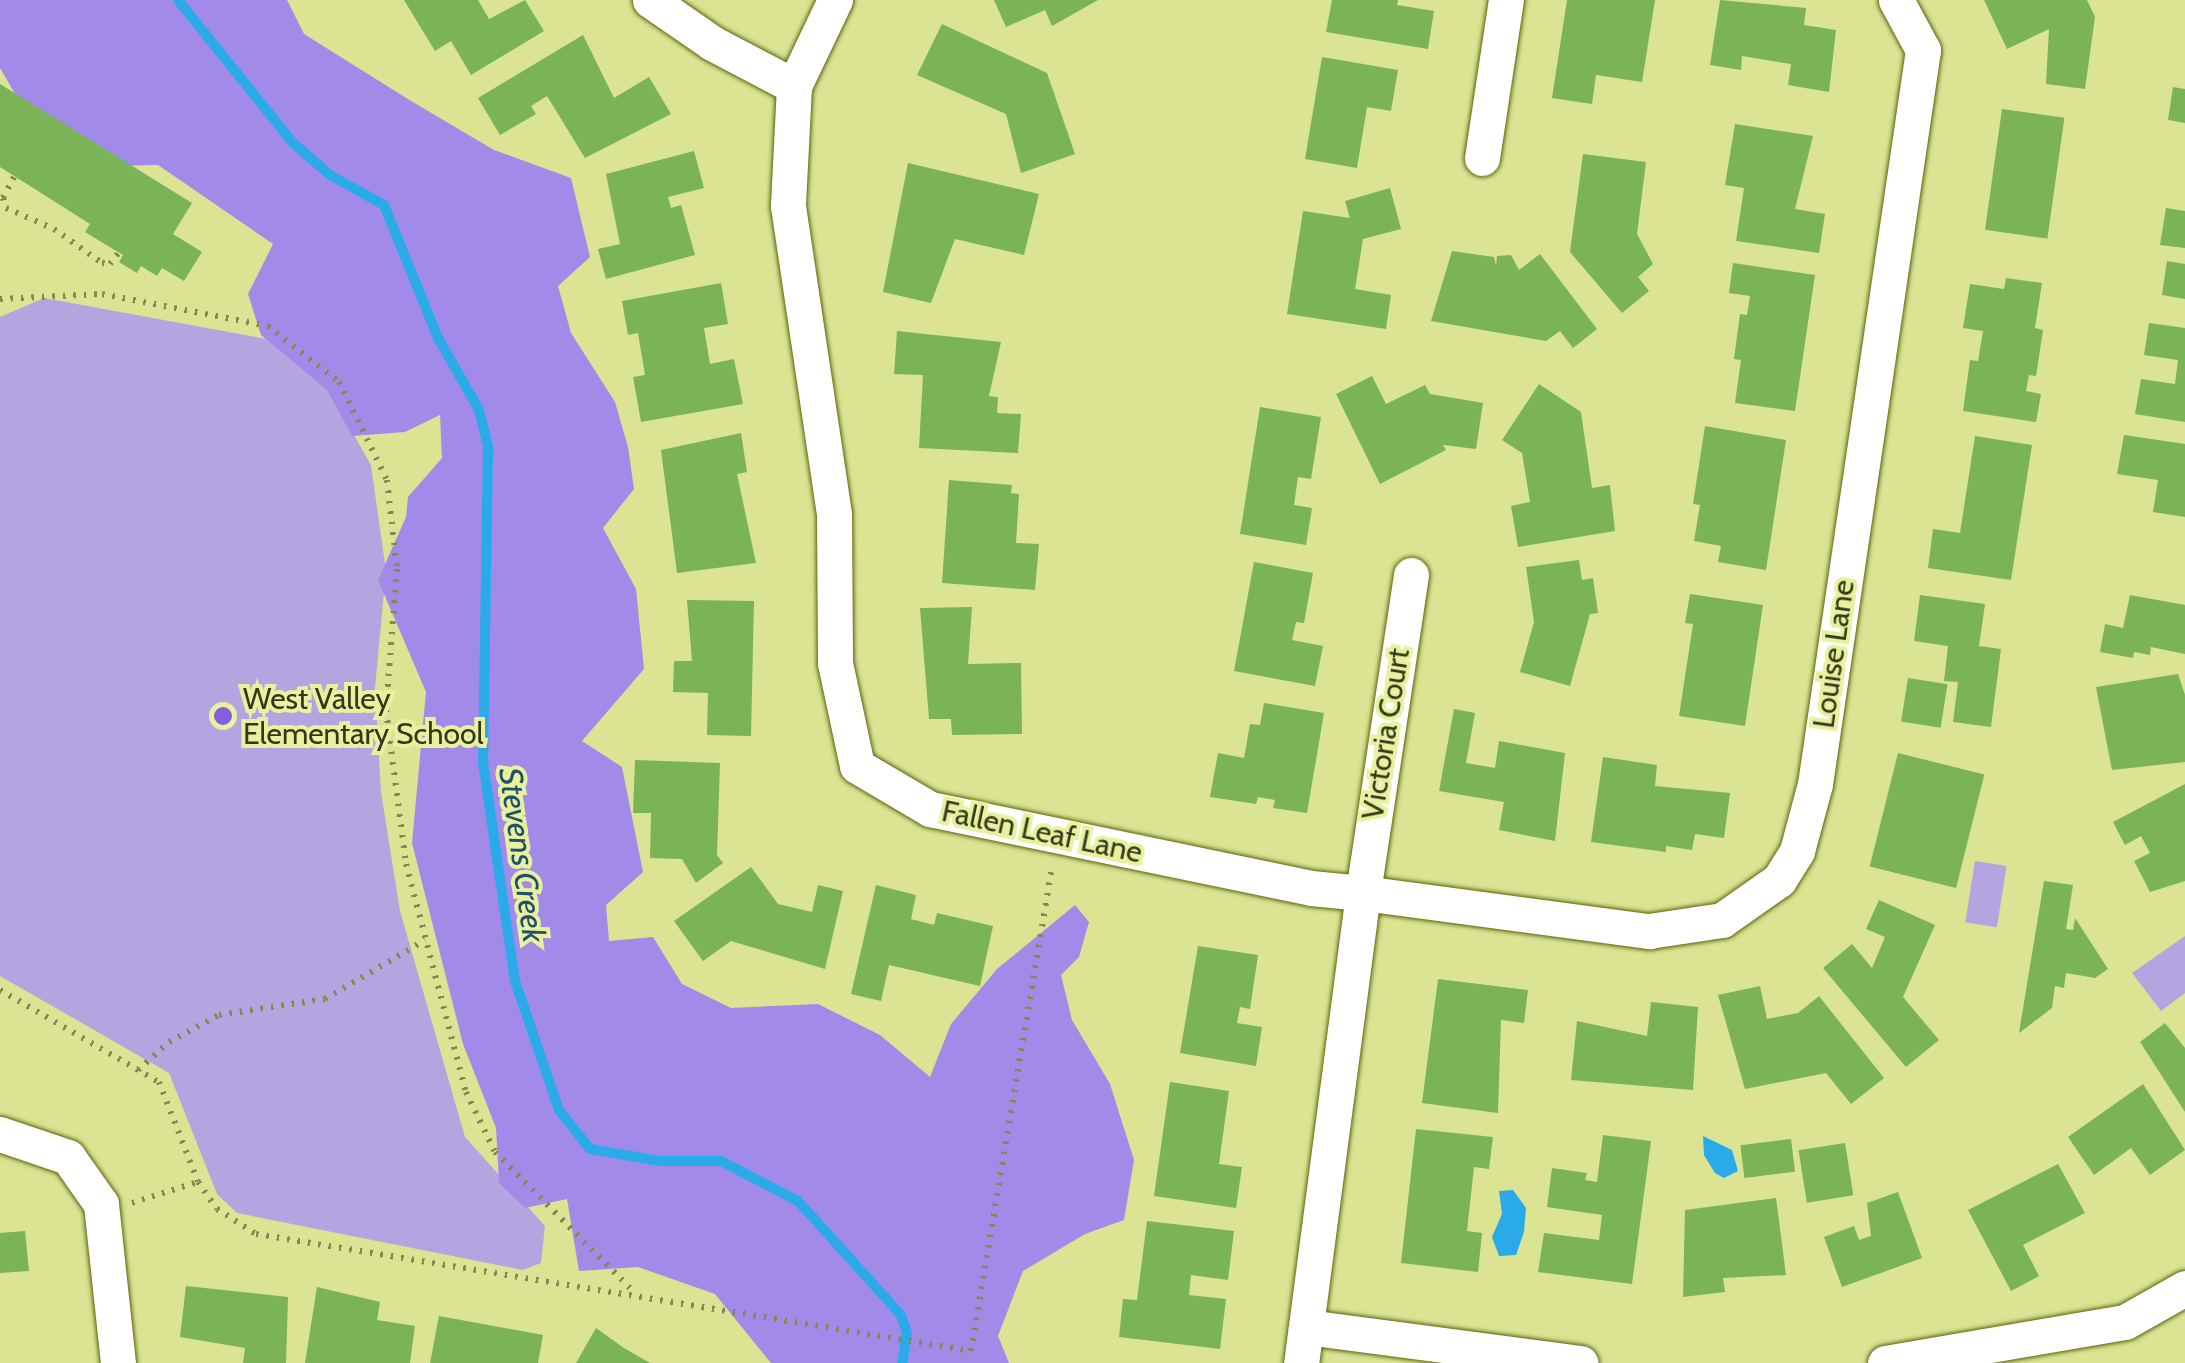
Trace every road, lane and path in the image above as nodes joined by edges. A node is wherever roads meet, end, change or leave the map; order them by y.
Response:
1 (650, 0) edge
2 (834, 0) edge
3 (1506, 0) edge
4 (1896, 0) edge
5 (794, 86) junction
6 (1482, 158) dead end
7 (14, 176) dead end
8 (3, 190) edge
9 (118, 252) dead end
10 (0, 298) edge
11 (1411, 575) dead end
12 (1057, 836) junction
13 (1363, 893) junction
14 (425, 940) junction
15 (0, 990) edge
16 (138, 1070) junction
17 (0, 1134) edge
18 (198, 1182) junction
19 (101, 1204) junction
20 (2185, 1288) edge
21 (635, 1293) junction
22 (1306, 1327) junction
23 (118, 1363) edge
24 (1301, 1363) edge
25 (1581, 1363) edge
26 (1885, 1363) edge

1 - 5 street
2 - 5 street, Fallen Leaf Lane
3 - 6 street
4 - 13 street, Louise Lane
5 - 12 street, Fallen Leaf Lane
7 - 8 path
8 - 9 path
10 - 14 path
11 - 13 street, Victoria Court
12 - 13 street, Fallen Leaf Lane
12 - 21 path
13 - 22 street
14 - 16 path
14 - 21 path
15 - 16 path
16 - 18 path
17 - 19 street
18 - 19 path
18 - 21 path
19 - 23 street
20 - 26 street
22 - 24 street
22 - 25 street

